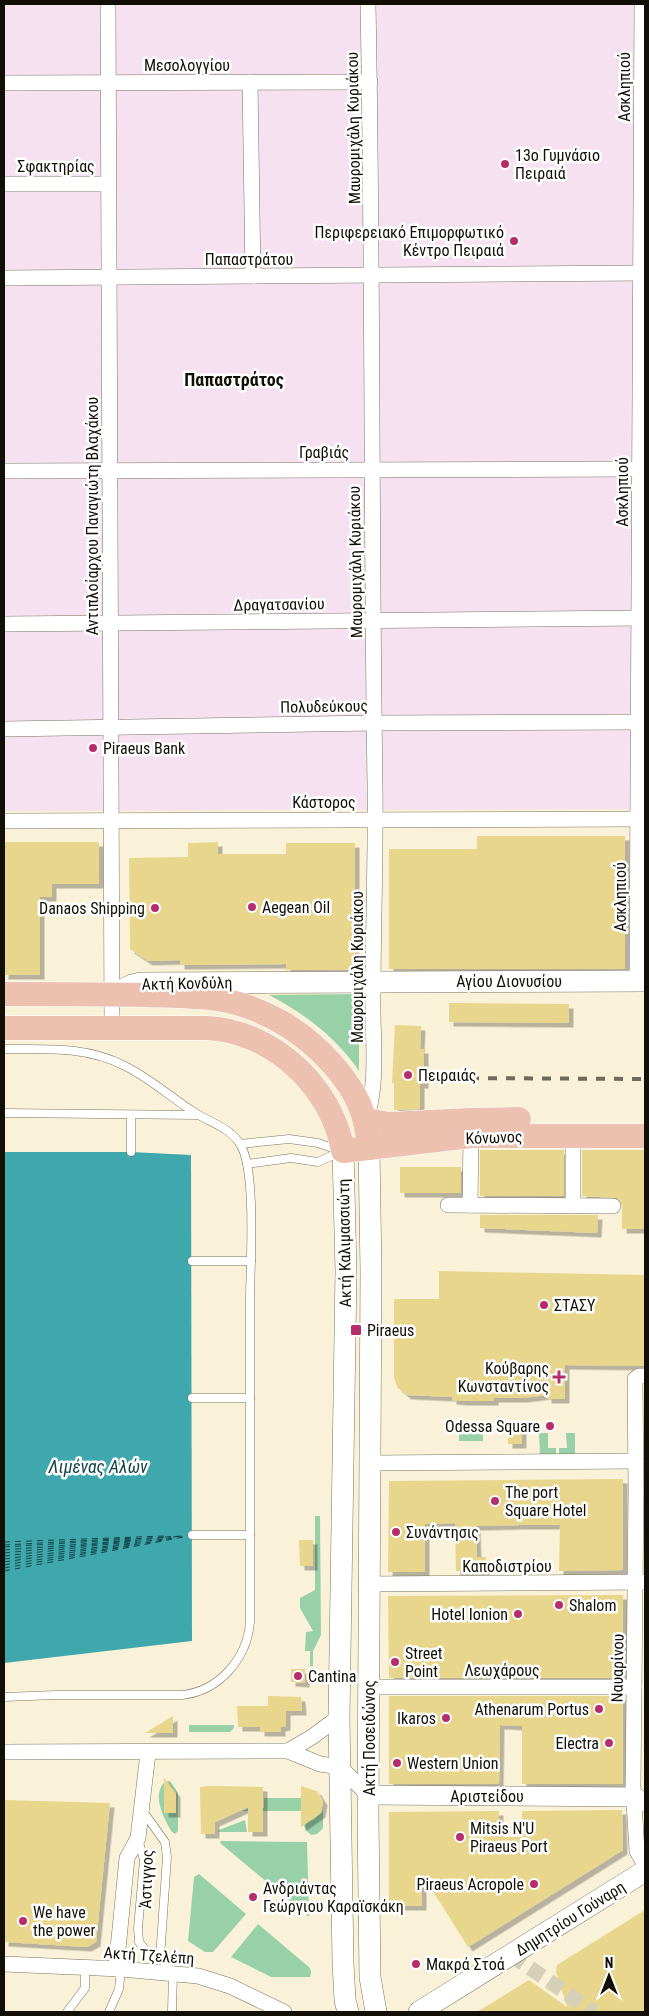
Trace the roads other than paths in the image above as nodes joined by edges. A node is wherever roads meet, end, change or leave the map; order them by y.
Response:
1 (108, 4) edge
2 (368, 4) edge
3 (642, 4) edge
4 (644, 74) edge
5 (250, 82) junction
6 (370, 82) junction
7 (107, 83) junction
8 (4, 84) edge
9 (4, 184) edge
10 (108, 184) junction
11 (643, 273) edge
12 (372, 275) junction
13 (253, 276) junction
14 (108, 277) junction
15 (4, 278) edge
16 (643, 469) edge
17 (371, 470) junction
18 (4, 471) edge
19 (109, 471) junction
20 (642, 618) edge
21 (372, 621) junction
22 (110, 623) junction
23 (4, 624) edge
24 (641, 722) edge
25 (375, 723) junction
26 (110, 727) junction
27 (4, 729) edge
28 (642, 819) edge
29 (4, 820) edge
30 (111, 820) junction
31 (376, 820) junction
32 (641, 981) edge
33 (373, 982) junction
34 (4, 994) edge
35 (112, 994) junction
36 (4, 1028) edge
37 (112, 1028) junction
38 (4, 1049) edge
39 (4, 1113) edge
40 (131, 1115) junction
41 (198, 1115) junction
42 (366, 1120) junction
43 (645, 1120) edge
44 (471, 1136) junction
45 (573, 1136) junction
46 (645, 1136) edge
47 (240, 1144) junction
48 (369, 1148) junction
49 (342, 1151) junction
50 (131, 1152) dead end
51 (247, 1164) junction
52 (448, 1205) dead end
53 (470, 1205) junction
54 (573, 1206) junction
55 (613, 1206) dead end
56 (192, 1261) dead end
57 (251, 1261) junction
58 (640, 1377) edge
59 (192, 1398) dead end
60 (250, 1398) junction
61 (636, 1461) junction
62 (370, 1463) junction
63 (641, 1481) edge
64 (192, 1535) dead end
65 (250, 1535) junction
66 (640, 1582) edge
67 (369, 1584) junction
68 (369, 1687) junction
69 (634, 1687) junction
70 (4, 1697) edge
71 (339, 1717) junction
72 (4, 1752) edge
73 (148, 1752) junction
74 (288, 1752) junction
75 (340, 1767) junction
76 (368, 1795) junction
77 (640, 1800) edge
78 (142, 1810) junction
79 (138, 1838) junction
80 (645, 1865) edge
81 (645, 1871) edge
82 (160, 1958) junction
83 (4, 1964) edge
84 (85, 1968) junction
85 (118, 1969) junction
86 (173, 1972) junction
87 (67, 2012) edge
88 (109, 2012) edge
89 (172, 2012) edge
90 (284, 2012) edge
91 (348, 2012) edge
92 (376, 2012) edge
93 (419, 2012) edge

1 - 7 street, Αντιπλοίαρχου Παναγιώτη Βλαχάκου
2 - 6 street, Μαυρομιχάλη Κυριάκου
3 - 4 street, Ασκληπιού
4 - 11 street, Ασκληπιού
5 - 6 street, Μεσολογγίου
5 - 7 street, Μεσολογγίου
5 - 13 street
6 - 12 street, Μαυρομιχάλη Κυριάκου
7 - 8 street, Μεσολογγίου
7 - 10 street, Αντιπλοίαρχου Παναγιώτη Βλαχάκου
9 - 10 street, Σφακτηρίας
10 - 14 street, Αντιπλοίαρχου Παναγιώτη Βλαχάκου
11 - 12 street, Παπαστράτου
11 - 16 street, Ασκληπιού
12 - 13 street, Παπαστράτου
12 - 17 street, Μαυρομιχάλη Κυριάκου
13 - 14 street, Παπαστράτου
14 - 15 street, Παπαστράτου
14 - 19 street, Αντιπλοίαρχου Παναγιώτη Βλαχάκου
16 - 17 street, Γραβιάς
16 - 20 street, Ασκληπιού
17 - 19 street, Γραβιάς
17 - 21 street, Μαυρομιχάλη Κυριάκου
18 - 19 street, Γραβιάς
19 - 22 street, Αντιπλοίαρχου Παναγιώτη Βλαχάκου
20 - 21 street, Δραγατσανίου
20 - 24 street, Ασκληπιού
21 - 22 street, Δραγατσανίου
21 - 25 street, Μαυρομιχάλη Κυριάκου
22 - 23 street, Δραγατσανίου
22 - 26 street, Αντιπλοίαρχου Παναγιώτη Βλαχάκου
24 - 25 street, Πολυδεύκους
24 - 28 street, Ασκληπιού
25 - 26 street, Πολυδεύκους
25 - 31 street, Μαυρομιχάλη Κυριάκου
26 - 27 street, Πολυδεύκους
26 - 30 street, Αντιπλοίαρχου Παναγιώτη Βλαχάκου
28 - 31 street, Κάστορος
28 - 32 street, Ασκληπιού
29 - 30 street, Κάστορος
30 - 31 street, Κάστορος
30 - 35 street, Αντιπλοίαρχου Παναγιώτη Βλαχάκου
31 - 33 street, Μαυρομιχάλη Κυριάκου
32 - 33 main road, Αγίου Διονυσίου
33 - 35 main road, Ακτή Κονδύλη
33 - 42 street, Μαυρομιχάλη Κυριάκου
34 - 35 main road, Ακτή Κονδύλη
35 - 37 street, Αντιπλοίαρχου Παναγιώτη Βλαχάκου
35 - 42 main road, Ακτή Καλιμασσιώτη
36 - 37 main road
37 - 49 main road, Ακτή Καλιμασσιώτη
38 - 41 lane
39 - 40 lane
40 - 41 lane
40 - 50 lane
41 - 47 lane
42 - 43 main road, Κόνωνος
42 - 48 main road, Ακτή Καλιμασσιώτη
44 - 45 main road, Κόνωνος
44 - 48 main road, Κόνωνος
44 - 53 street
45 - 46 main road, Κόνωνος
45 - 54 street
47 - 49 lane
47 - 51 lane
48 - 49 main road, Κόνωνος
48 - 62 main road, Ακτή Καλιμασσιώτη
49 - 51 lane
49 - 71 main road, Ακτή Καλιμασσιώτη
51 - 57 lane
52 - 53 street
53 - 54 street
54 - 55 street
56 - 57 lane
57 - 60 lane
58 - 61 street, Ναυαρίνου
59 - 60 lane
60 - 65 lane
61 - 62 street
61 - 63 street, Ναυαρίνου
62 - 67 main road, Ακτή Ποσειδώνος
63 - 66 street, Ναυαρίνου
64 - 65 lane
65 - 70 lane
66 - 67 street, Καποδιστρίου
66 - 69 street, Ναυαρίνου
67 - 68 main road, Ακτή Ποσειδώνος
68 - 69 street, Λεωχάρους
68 - 76 main road, Ακτή Ποσειδώνος
69 - 77 street, Ναυαρίνου
71 - 74 street
71 - 75 main road, Ακτή Ποσειδώνος
72 - 73 street
73 - 74 street
73 - 78 street, Άστιγγος
74 - 75 street
75 - 76 street
75 - 91 main road, Ακτή Ποσειδώνος
76 - 77 street, Αριστείδου
76 - 92 main road, Ακτή Ποσειδώνος
77 - 80 street, Ναυαρίνου
78 - 79 street, Άστιγγος
78 - 82 lane, Άστιγγος
79 - 82 lane, Άστιγγος
79 - 85 street, Άστιγγος
81 - 93 main road, Δημητρίου Γούναρη
82 - 86 lane, Άστιγγος
83 - 84 street, Ακτή Τζελέπη
84 - 85 street, Ακτή Τζελέπη
84 - 87 lane
85 - 86 street, Ακτή Τζελέπη
85 - 88 lane
86 - 89 lane
86 - 90 street, Ακτή Τζελέπη

